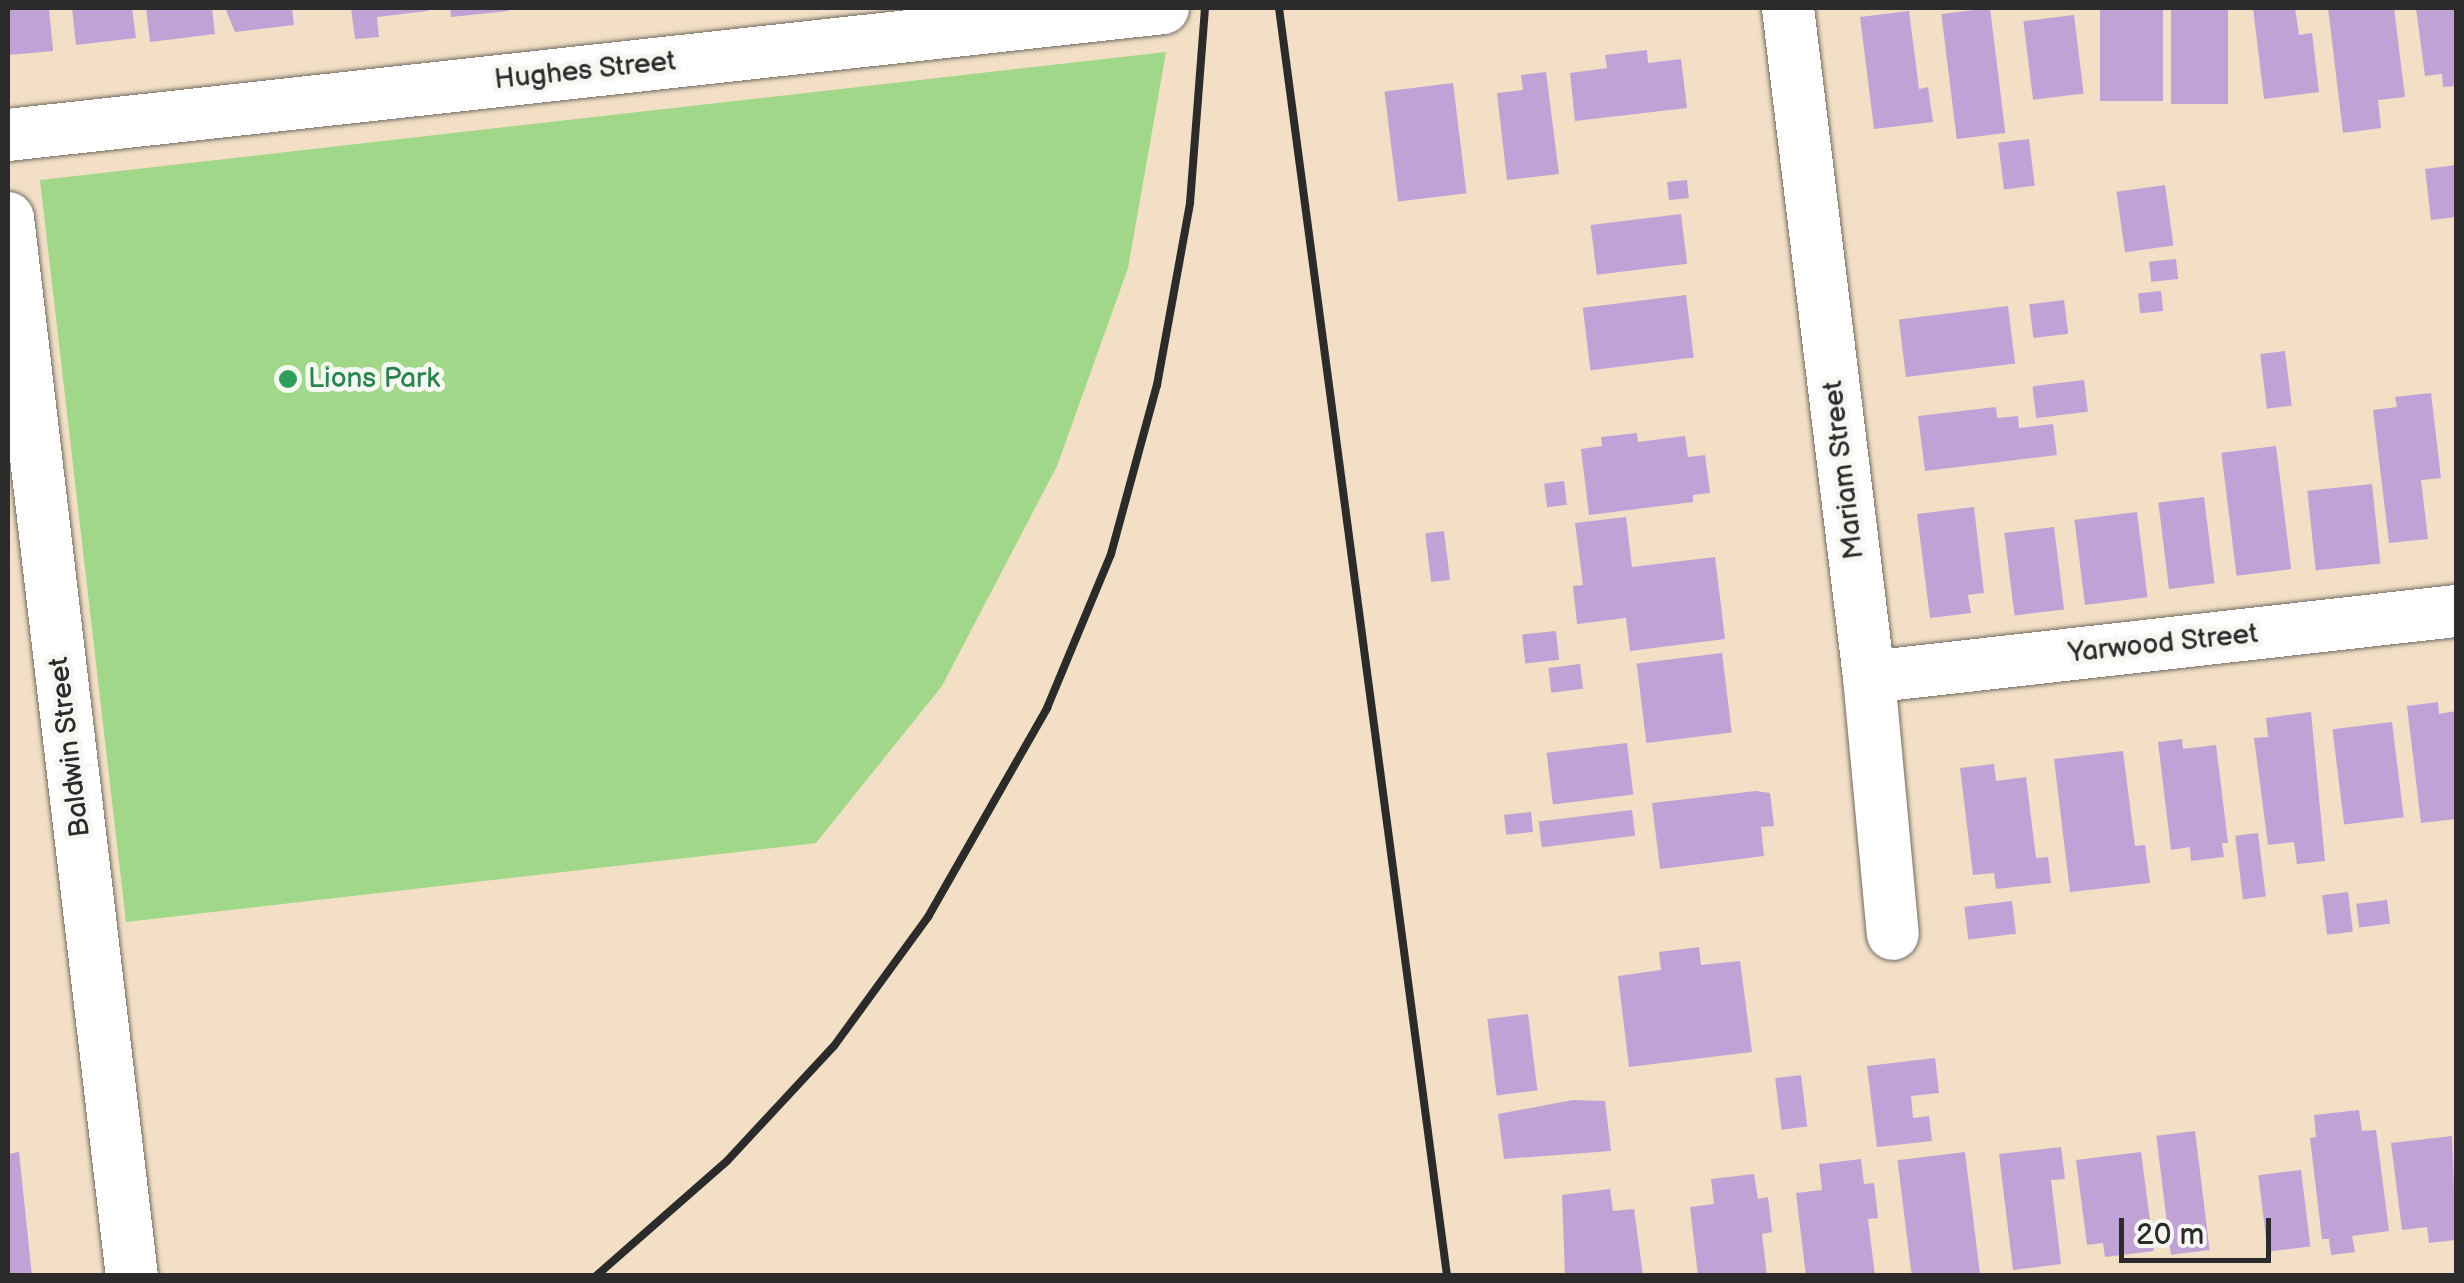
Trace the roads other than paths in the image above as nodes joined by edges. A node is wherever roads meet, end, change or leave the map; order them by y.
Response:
1 (1163, 8) edge
2 (1788, 8) edge
3 (8, 135) edge
4 (8, 218) edge
5 (2456, 611) edge
6 (1870, 678) junction
7 (1893, 934) dead end
8 (132, 1276) edge

1 - 3 street, Hughes Street
2 - 6 street, Mariam Street
4 - 8 street, Baldwin Street
5 - 6 street, Yarwood Street
6 - 7 street, Mariam Street

